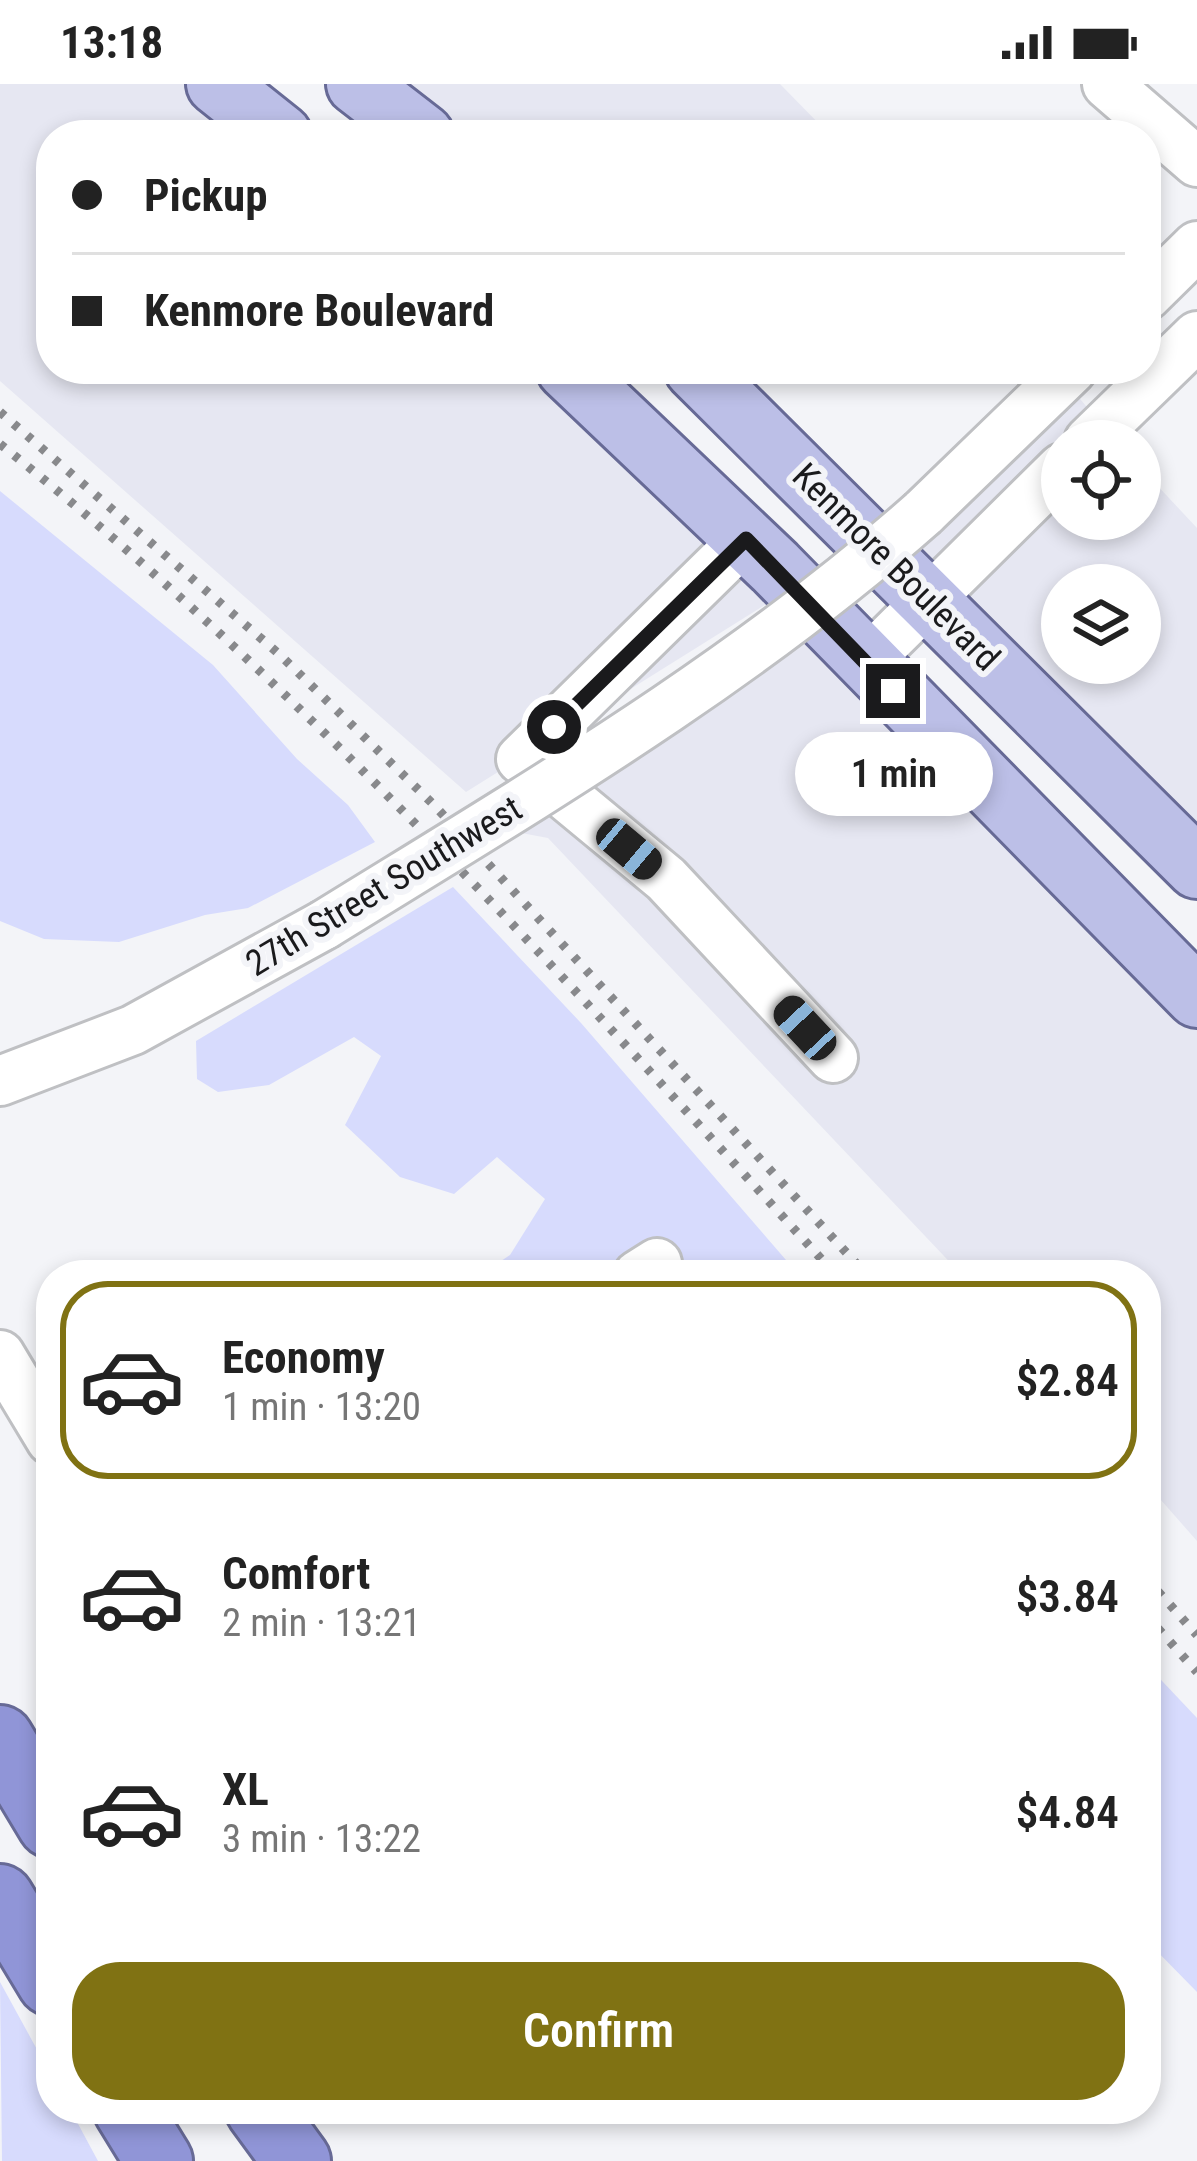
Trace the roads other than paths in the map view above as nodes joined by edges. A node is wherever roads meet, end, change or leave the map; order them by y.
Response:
1 (218, 84) edge
2 (357, 84) edge
3 (1107, 84) edge
4 (262, 120) edge
5 (404, 120) edge
6 (1149, 120) edge
7 (1161, 131) edge
8 (1197, 162) edge
9 (1197, 246) edge
10 (1161, 281) edge
11 (1197, 335) edge
12 (1161, 370) edge
13 (583, 384) edge
14 (710, 384) edge
15 (1056, 384) edge
16 (1147, 384) edge
17 (1110, 420) edge
18 (1041, 489) edge
19 (746, 539) junction
20 (930, 599) junction
21 (866, 662) junction
22 (1197, 868) edge
23 (1197, 997) edge
24 (833, 1058) dead end
25 (0, 1082) edge
26 (0, 1355) edge
27 (36, 1415) edge
28 (0, 1738) edge
29 (36, 1798) edge
30 (0, 1898) edge
31 (36, 1957) edge
32 (114, 2124) edge
33 (136, 2124) edge
34 (232, 2124) edge
35 (270, 2124) edge
36 (130, 2161) edge
37 (158, 2161) edge
38 (254, 2161) edge
39 (297, 2161) edge

1 - 4 main road
2 - 5 main road
3 - 6 street
7 - 8 street
9 - 10 street
11 - 12 street
13 - 19 main road
14 - 20 main road, Kenmore Boulevard
15 - 25 street, 27th Street Southwest, bridge
16 - 17 street
18 - 20 street
19 - 21 main road
19 - 24 street
20 - 21 street
20 - 22 main road, Kenmore Boulevard
21 - 23 main road
26 - 27 street
28 - 29 highway
30 - 31 highway
32 - 36 highway
33 - 37 highway
34 - 38 highway
35 - 39 highway

